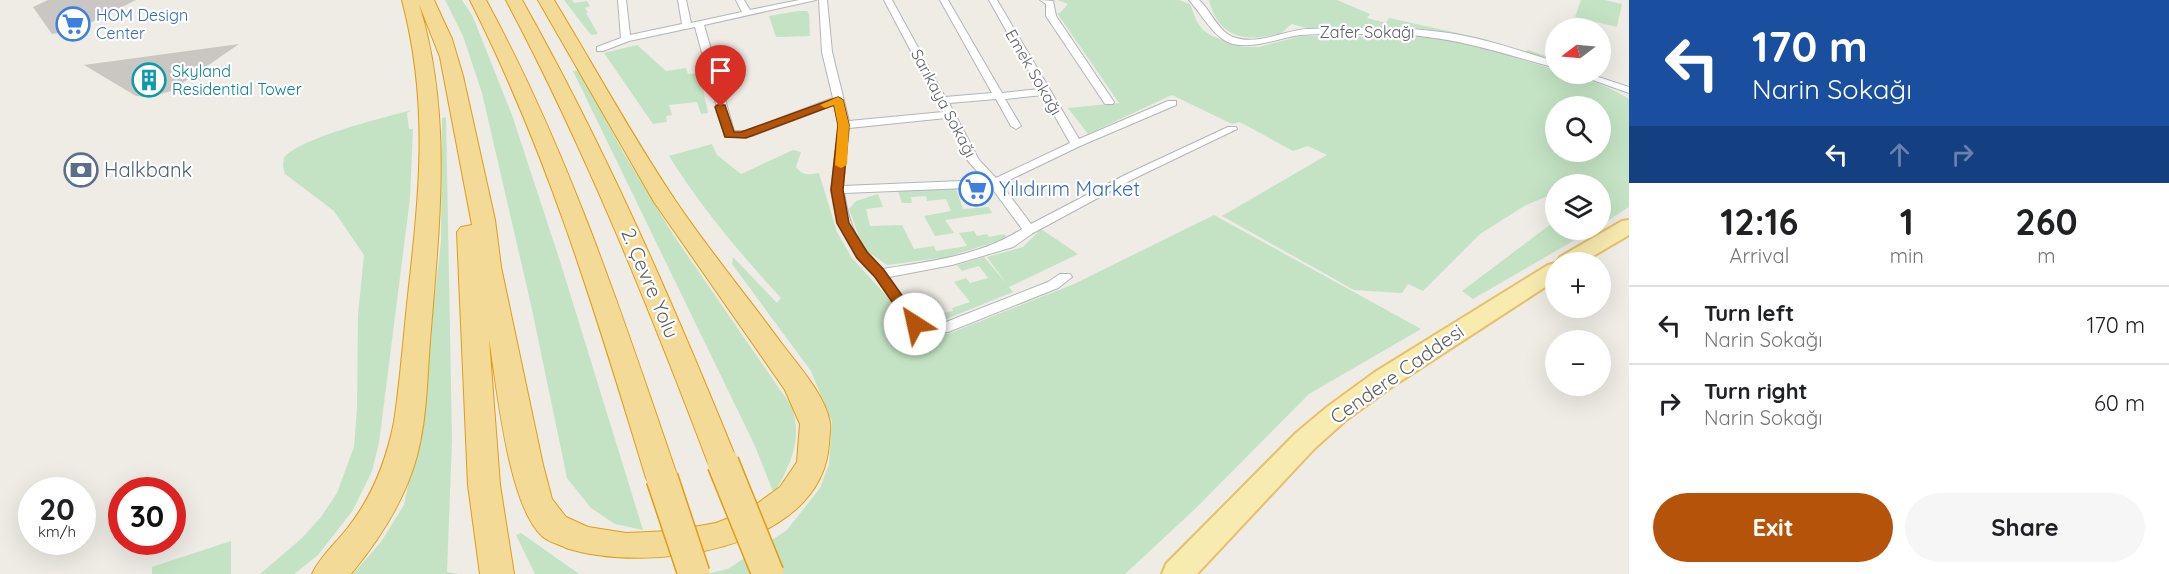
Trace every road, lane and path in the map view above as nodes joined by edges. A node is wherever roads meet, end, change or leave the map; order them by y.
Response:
1 (410, 0) edge
2 (426, 0) edge
3 (478, 0) edge
4 (514, 0) edge
5 (546, 0) edge
6 (622, 0) edge
7 (682, 0) edge
8 (740, 0) edge
9 (808, 0) edge
10 (823, 0) edge
11 (888, 0) edge
12 (944, 0) edge
13 (993, 0) edge
14 (1044, 0) edge
15 (1193, 0) edge
16 (747, 14) junction
17 (699, 24) junction
18 (687, 26) junction
19 (626, 39) junction
20 (600, 49) dead end
21 (1545, 62) edge
22 (1611, 84) edge
23 (1629, 90) edge
24 (1045, 92) junction
25 (997, 96) junction
26 (838, 100) junction
27 (941, 101) junction
28 (1108, 102) dead end
29 (1172, 103) dead end
30 (948, 115) junction
31 (844, 125) junction
32 (1016, 126) dead end
33 (1232, 129) dead end
34 (1076, 144) junction
35 (468, 153) junction
36 (994, 183) junction
37 (837, 190) junction
38 (1629, 226) edge
39 (1029, 230) junction
40 (1585, 252) edge
41 (880, 274) junction
42 (1065, 277) dead end
43 (1545, 277) edge
44 (329, 574) edge
45 (497, 574) edge
46 (694, 574) edge
47 (768, 574) edge
48 (1177, 574) edge

1 - 44 highway
2 - 35 highway
3 - 46 highway, bridge
4 - 47 highway, 2. Çevre Yolu, bridge
5 - 35 highway
6 - 19 street
7 - 18 street
8 - 16 street
9 - 16 street
10 - 26 street
11 - 27 street, Sarıkaya Sokağı
12 - 25 street
13 - 24 street, Emek Sokağı
14 - 28 street
15 - 21 street, Zafer Sokağı
16 - 17 street
17 - 18 street
17 - 26 street
18 - 19 street
19 - 20 street
22 - 23 street
24 - 25 street
24 - 34 street, Emek Sokağı
25 - 27 street
25 - 32 street
26 - 31 street
27 - 30 street, Sarıkaya Sokağı
29 - 34 street
30 - 31 street
30 - 36 street, Sarıkaya Sokağı
31 - 37 street
33 - 39 street
34 - 36 street
35 - 45 highway
36 - 37 street
36 - 39 street, Sarıkaya Sokağı
37 - 41 street
38 - 40 main road
39 - 41 street
41 - 42 street
43 - 48 main road, Cendere Caddesi

